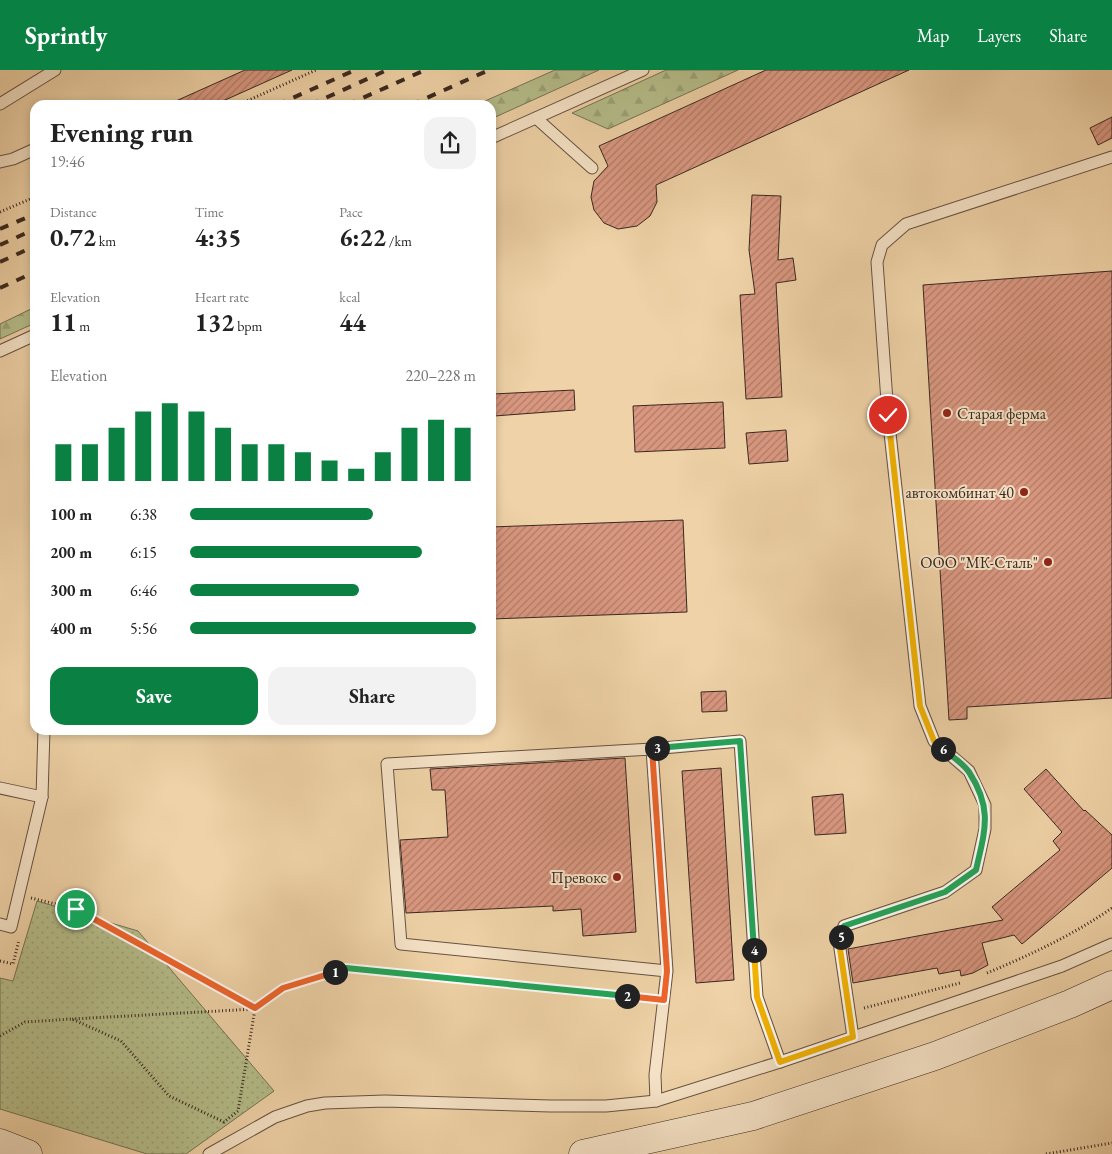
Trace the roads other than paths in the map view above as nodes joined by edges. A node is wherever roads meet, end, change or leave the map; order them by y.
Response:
1 (55, 70) edge
2 (643, 70) edge
3 (0, 104) edge
4 (536, 118) junction
5 (496, 136) edge
6 (30, 151) edge
7 (1112, 157) edge
8 (0, 162) edge
9 (592, 168) dead end
10 (30, 338) edge
11 (0, 351) edge
12 (44, 735) edge
13 (652, 749) junction
14 (0, 788) edge
15 (42, 797) junction
16 (0, 924) edge
17 (1112, 944) edge
18 (667, 971) junction
19 (1112, 985) edge
20 (853, 1037) junction
21 (780, 1062) junction
22 (656, 1101) junction
23 (241, 1136) junction
24 (0, 1143) edge
25 (28, 1154) edge
26 (209, 1154) edge
27 (228, 1154) edge
28 (583, 1154) edge

1 - 3 lane
2 - 4 lane
4 - 5 lane
4 - 9 lane
6 - 8 lane
7 - 20 lane
10 - 11 lane
12 - 15 lane
13 - 18 lane
13 - 18 lane
13 - 21 lane
14 - 15 lane
15 - 16 lane
17 - 20 lane
18 - 22 lane
19 - 28 main road
20 - 21 lane
21 - 22 lane
22 - 23 lane
23 - 26 lane
23 - 27 lane
24 - 25 main road

